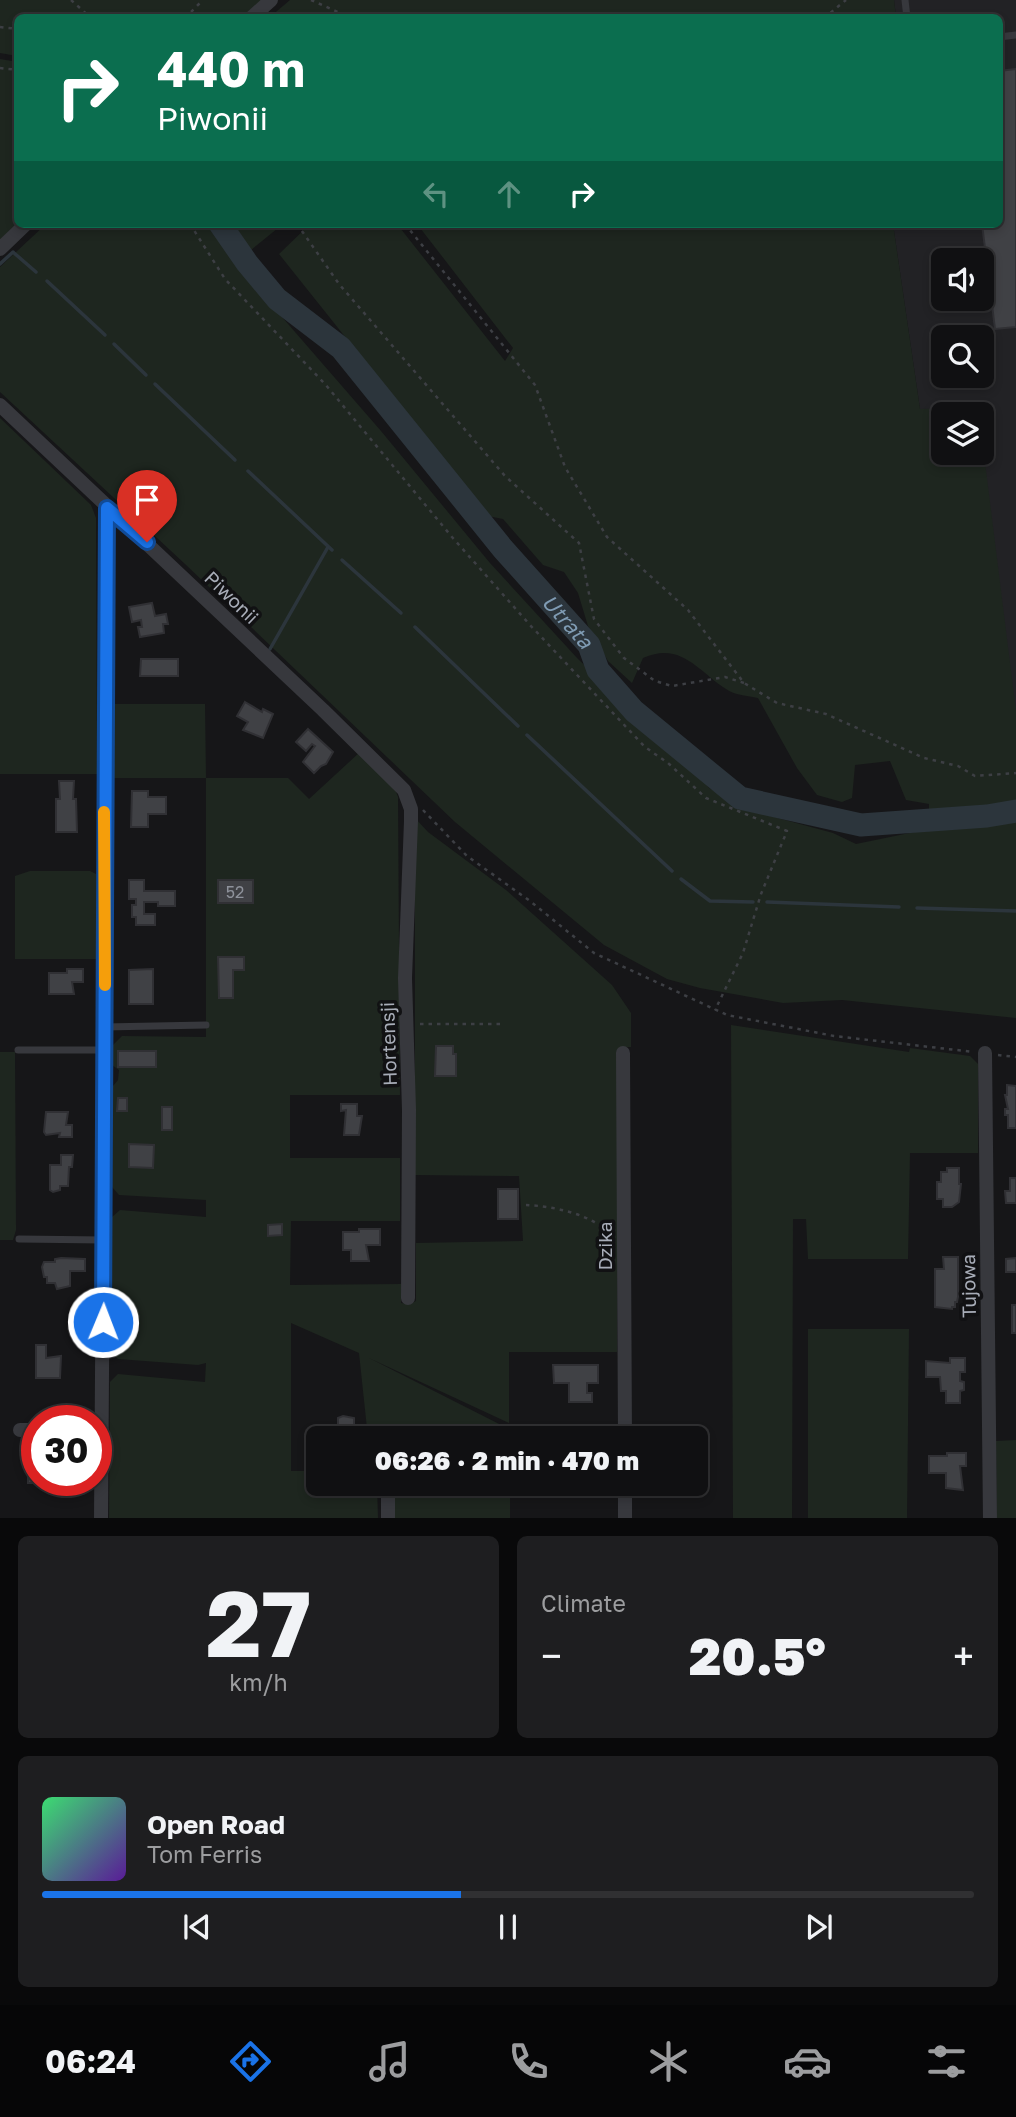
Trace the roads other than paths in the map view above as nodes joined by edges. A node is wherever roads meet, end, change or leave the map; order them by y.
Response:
1 (271, 0) edge
2 (255, 14) edge
3 (22, 228) edge
4 (0, 249) edge
5 (0, 405) edge
6 (107, 508) junction
7 (404, 790) joint
8 (206, 1025) dead end
9 (104, 1027) junction
10 (18, 1050) dead end
11 (103, 1050) junction
12 (623, 1053) dead end
13 (985, 1053) road end
14 (19, 1239) dead end
15 (104, 1240) junction
16 (408, 1298) dead end
17 (100, 1405) edge
18 (625, 1426) edge
19 (100, 1496) edge
20 (388, 1496) edge
21 (625, 1496) edge
22 (101, 1518) edge
23 (388, 1518) edge
24 (625, 1518) edge
25 (990, 1518) edge

1 - 2 street
3 - 4 street
5 - 6 street, Piwonii
6 - 7 street, Piwonii
6 - 9 street
7 - 16 street, Hortensji
8 - 9 lane
9 - 11 street
10 - 11 lane
11 - 15 street
12 - 18 street, Dzika
13 - 25 street, Tujowa
14 - 15 lane
15 - 17 street
19 - 22 street
20 - 23 street
21 - 24 street

